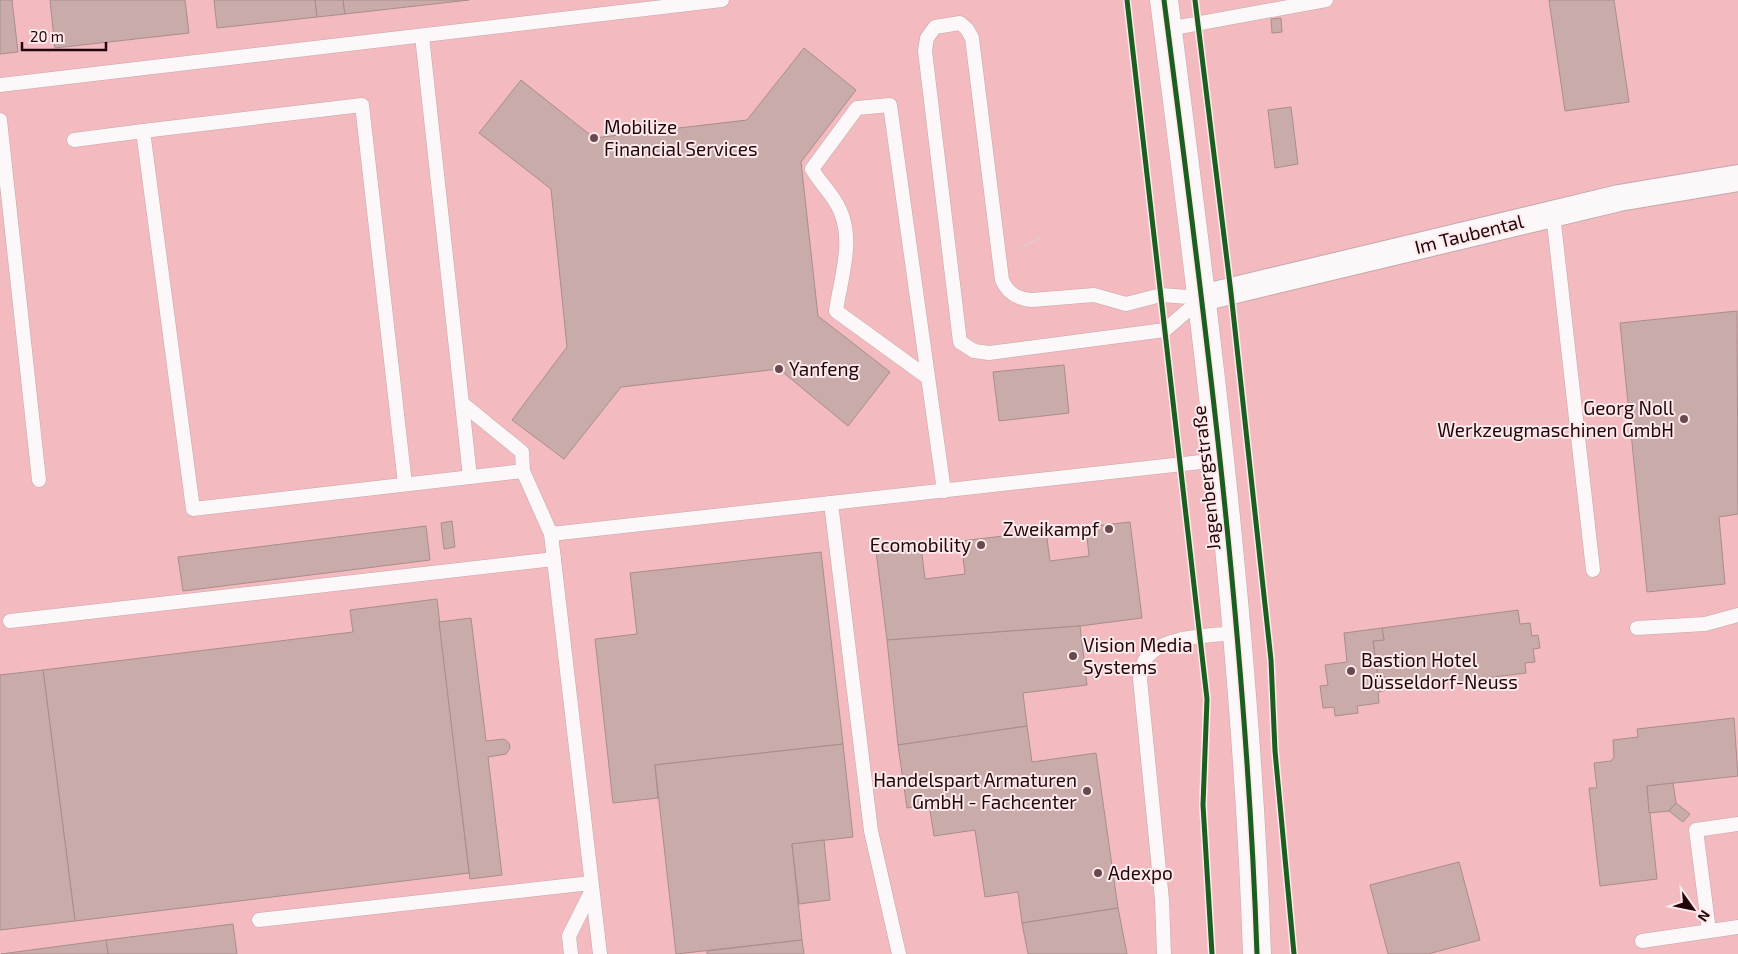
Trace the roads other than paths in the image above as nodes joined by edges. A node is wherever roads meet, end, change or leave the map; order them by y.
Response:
1 (722, 0) edge
2 (1164, 0) edge
3 (1326, 0) edge
4 (1280, 4) edge
5 (1168, 29) junction
6 (422, 36) junction
7 (0, 85) edge
8 (0, 128) edge
9 (143, 131) junction
10 (74, 140) dead end
11 (1738, 178) edge
12 (1553, 214) junction
13 (1202, 298) junction
14 (927, 377) junction
15 (463, 404) junction
16 (1219, 460) junction
17 (523, 471) junction
18 (470, 477) junction
19 (39, 480) dead end
20 (405, 484) junction
21 (944, 491) junction
22 (831, 503) junction
23 (551, 534) junction
24 (554, 560) junction
25 (1593, 570) dead end
26 (1738, 615) edge
27 (10, 621) dead end
28 (1637, 628) dead end
29 (1237, 633) junction
30 (1738, 824) edge
31 (592, 886) junction
32 (1256, 918) junction
33 (260, 920) dead end
34 (1738, 927) edge
35 (1709, 931) junction
36 (1642, 941) dead end
37 (571, 954) edge
38 (600, 954) edge
39 (900, 954) edge
40 (1164, 954) edge
41 (1246, 954) edge
42 (1257, 954) edge
43 (1272, 954) edge

1 - 6 lane
2 - 5 street, Jagenbergstraße
3 - 4 lane
4 - 5 lane
5 - 13 street, Jagenbergstraße
6 - 7 lane
6 - 15 lane
8 - 19 lane
9 - 10 lane
9 - 20 lane
9 - 20 lane
11 - 12 street, Im Taubental
12 - 13 street, Im Taubental
12 - 25 lane
13 - 13 lane
13 - 16 street, Jagenbergstraße
14 - 14 lane
14 - 21 lane
15 - 17 lane
15 - 18 lane
16 - 21 lane
16 - 29 street, Jagenbergstraße
17 - 18 lane
17 - 23 lane
18 - 20 lane
21 - 22 lane
22 - 23 lane
22 - 39 lane
23 - 24 lane
24 - 27 lane
24 - 31 lane
26 - 28 lane
29 - 32 street, Jagenbergstraße
29 - 40 lane
30 - 35 lane
31 - 33 lane
31 - 37 lane
31 - 38 lane
32 - 41 street, Jagenbergstraße
32 - 42 street, Jagenbergstraße
32 - 43 street, Jagenbergstraße
34 - 35 lane
35 - 36 lane

